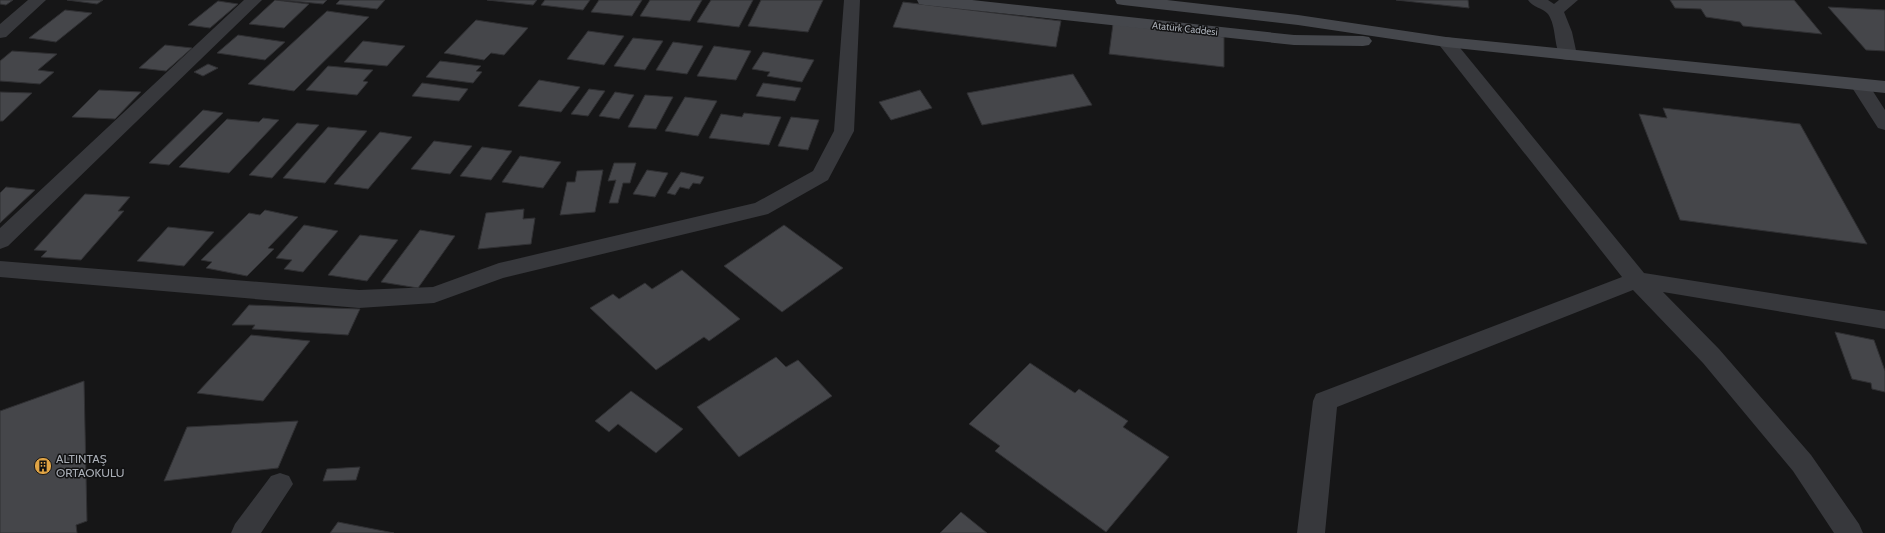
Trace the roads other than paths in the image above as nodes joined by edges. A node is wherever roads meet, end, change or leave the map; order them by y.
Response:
1 (38, 0) edge
2 (254, 0) edge
3 (852, 0) edge
4 (925, 0) edge
5 (1122, 0) edge
6 (1536, 0) edge
7 (1570, 0) edge
8 (1555, 11) junction
9 (0, 33) edge
10 (1446, 42) junction
11 (1568, 55) junction
12 (1860, 86) junction
13 (1885, 88) edge
14 (1885, 124) edge
15 (0, 241) edge
16 (0, 269) edge
17 (1637, 280) junction
18 (1885, 320) edge
19 (280, 484) dead end
20 (245, 533) edge
21 (1311, 533) edge
22 (1849, 533) edge

1 - 9 street
2 - 15 street
3 - 16 street
4 - 10 main road, Atatürk Caddesi
5 - 10 main road
6 - 8 street
7 - 8 street
8 - 11 street
10 - 11 main road
10 - 17 street
11 - 12 main road
12 - 13 main road
12 - 14 street
17 - 18 street
17 - 21 street
17 - 22 street
19 - 20 street

